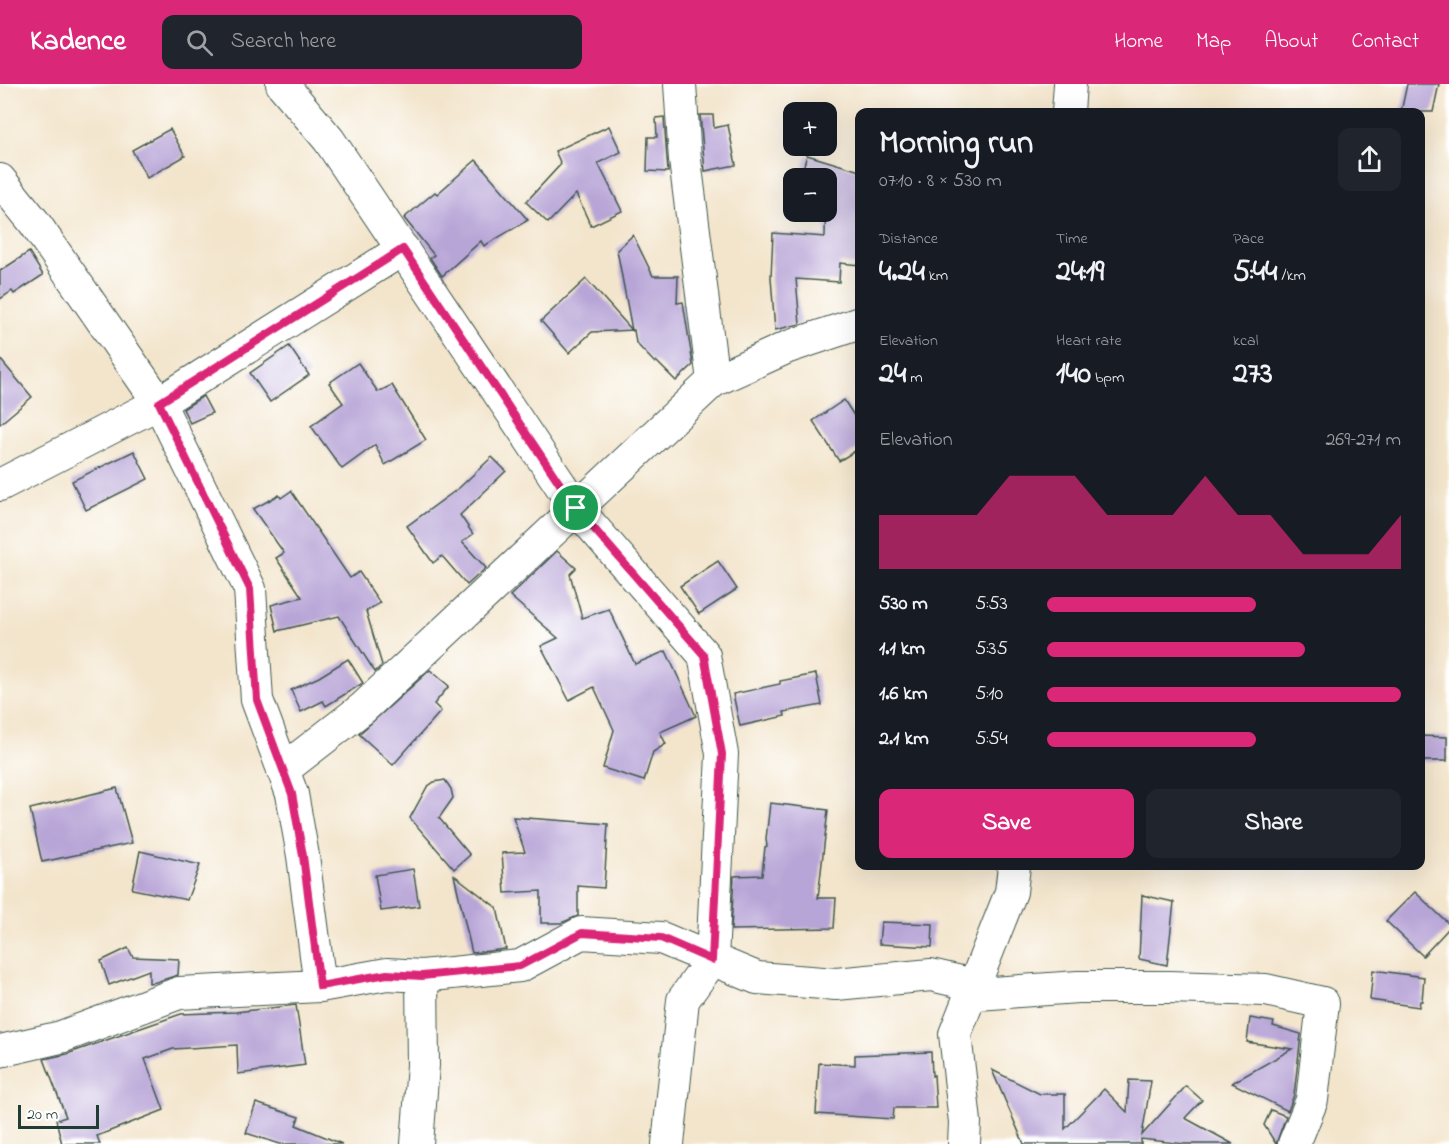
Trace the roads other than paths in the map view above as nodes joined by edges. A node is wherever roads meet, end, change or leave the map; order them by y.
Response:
1 (282, 84) edge
2 (680, 84) edge
3 (1070, 84) edge
4 (1068, 108) edge
5 (0, 180) edge
6 (403, 249) junction
7 (855, 325) edge
8 (713, 381) junction
9 (159, 403) junction
10 (0, 485) edge
11 (576, 508) junction
12 (283, 770) junction
13 (1014, 870) edge
14 (712, 960) junction
15 (422, 976) junction
16 (974, 985) junction
17 (320, 986) junction
18 (0, 1051) edge
19 (417, 1144) edge
20 (668, 1144) edge
21 (964, 1144) edge
22 (1294, 1144) edge

1 - 6 street
2 - 8 street
3 - 4 street
5 - 9 street
6 - 9 street
6 - 11 street
7 - 8 street
8 - 11 street
9 - 10 street
9 - 12 street
11 - 12 street
11 - 14 street
12 - 17 street
13 - 16 street
14 - 15 street
14 - 16 street
14 - 20 street
15 - 17 street
15 - 19 street
16 - 21 street
16 - 22 street
17 - 18 street

